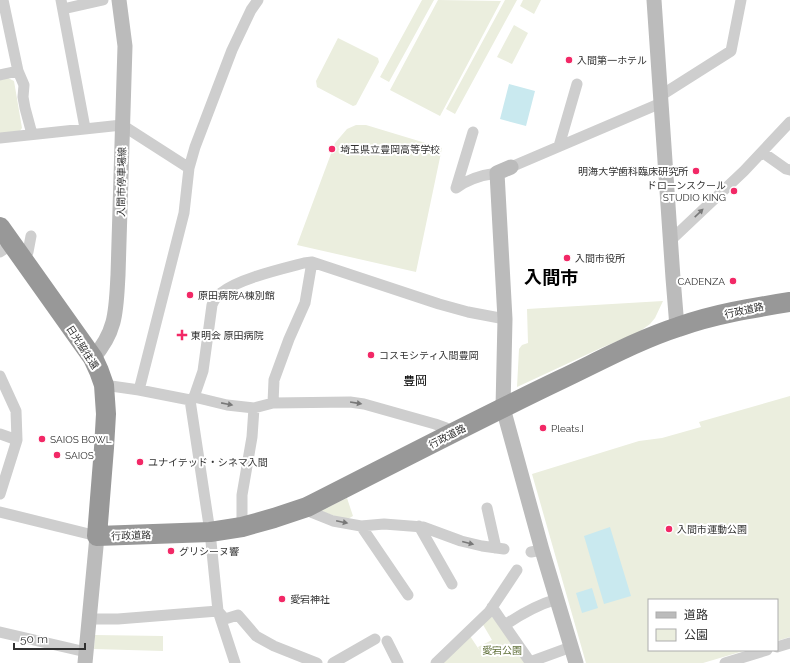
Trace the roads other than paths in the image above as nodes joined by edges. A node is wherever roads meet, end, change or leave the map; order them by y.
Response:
1 (3, 0) edge
2 (103, 0) edge
3 (119, 0) edge
4 (258, 0) edge
5 (654, 0) edge
6 (741, 0) edge
7 (62, 5) edge
8 (18, 71) junction
9 (0, 75) edge
10 (578, 84) dead end
11 (661, 100) junction
12 (790, 122) edge
13 (122, 125) junction
14 (85, 128) junction
15 (473, 132) dead end
16 (32, 134) junction
17 (0, 138) edge
18 (559, 146) junction
19 (762, 152) junction
20 (511, 167) joint
21 (189, 168) junction
22 (790, 170) edge
23 (497, 172) junction
24 (0, 227) edge
25 (31, 236) dead end
26 (671, 240) junction
27 (13, 250) edge
28 (312, 262) junction
29 (790, 302) edge
30 (505, 319) junction
31 (678, 327) junction
32 (93, 358) junction
33 (0, 376) edge
34 (104, 385) junction
35 (138, 390) junction
36 (192, 398) junction
37 (273, 403) junction
38 (254, 408) junction
39 (503, 408) junction
40 (0, 434) edge
41 (450, 435) junction
42 (17, 440) junction
43 (0, 494) edge
44 (307, 507) junction
45 (487, 508) dead end
46 (0, 512) edge
47 (361, 526) junction
48 (419, 526) junction
49 (242, 527) junction
50 (210, 532) junction
51 (97, 536) junction
52 (516, 570) dead end
53 (452, 584) dead end
54 (408, 595) dead end
55 (557, 599) junction
56 (492, 607) junction
57 (218, 611) junction
58 (88, 619) junction
59 (504, 625) junction
60 (0, 632) edge
61 (375, 639) dead end
62 (387, 641) dead end
63 (790, 643) edge
64 (571, 647) junction
65 (778, 647) edge
66 (764, 651) edge
67 (85, 657) edge
68 (739, 661) edge
69 (235, 663) edge
70 (317, 663) edge
71 (333, 663) edge
72 (398, 663) edge
73 (436, 663) edge
74 (576, 663) edge
75 (725, 663) edge

1 - 8 street
2 - 7 street
3 - 13 street, 入間市停車場線
4 - 21 street
5 - 11 street
6 - 11 street
7 - 14 street
8 - 9 street
8 - 16 street
10 - 18 street
11 - 18 street
11 - 26 street
12 - 19 street
13 - 14 street
13 - 21 street
13 - 32 street, 入間市停車場線
14 - 16 street
15 - 23 street
16 - 17 street
18 - 20 street
19 - 22 street
26 -> 19 street
20 - 23 street
21 - 35 street
23 - 30 street
24 - 27 highway, 日光脇往還
25 - 27 street
26 - 31 street
27 - 32 highway, 日光脇往還
28 - 30 street
28 - 36 street
28 - 37 street
29 - 31 highway, 行政道路
30 - 39 street
31 - 39 highway, 行政道路
32 - 34 highway, 日光脇往還
33 - 42 street
34 - 35 street
34 - 51 highway, 日光脇往還
35 - 36 street
36 -> 38 street
36 - 50 street
37 - 38 street
37 -> 41 street
38 - 49 street
39 - 41 highway, 行政道路
39 - 55 street
40 - 42 street
41 - 44 highway, 行政道路
42 - 43 street
44 -> 47 street
44 - 49 highway, 行政道路
48 -> 45 street
46 - 51 street
47 - 48 street
47 - 54 street
48 - 53 street
49 - 50 highway, 行政道路
50 - 51 highway, 行政道路
50 - 57 street
51 - 58 street
52 - 56 street
55 - 59 street
55 - 64 street
56 - 59 street
56 - 73 street
57 - 58 street
57 - 69 street
57 - 70 street
58 - 67 street
59 - 64 street
60 - 67 street
61 - 71 street
62 - 72 street
63 - 65 street
64 - 74 street
66 - 68 street
68 - 75 street

